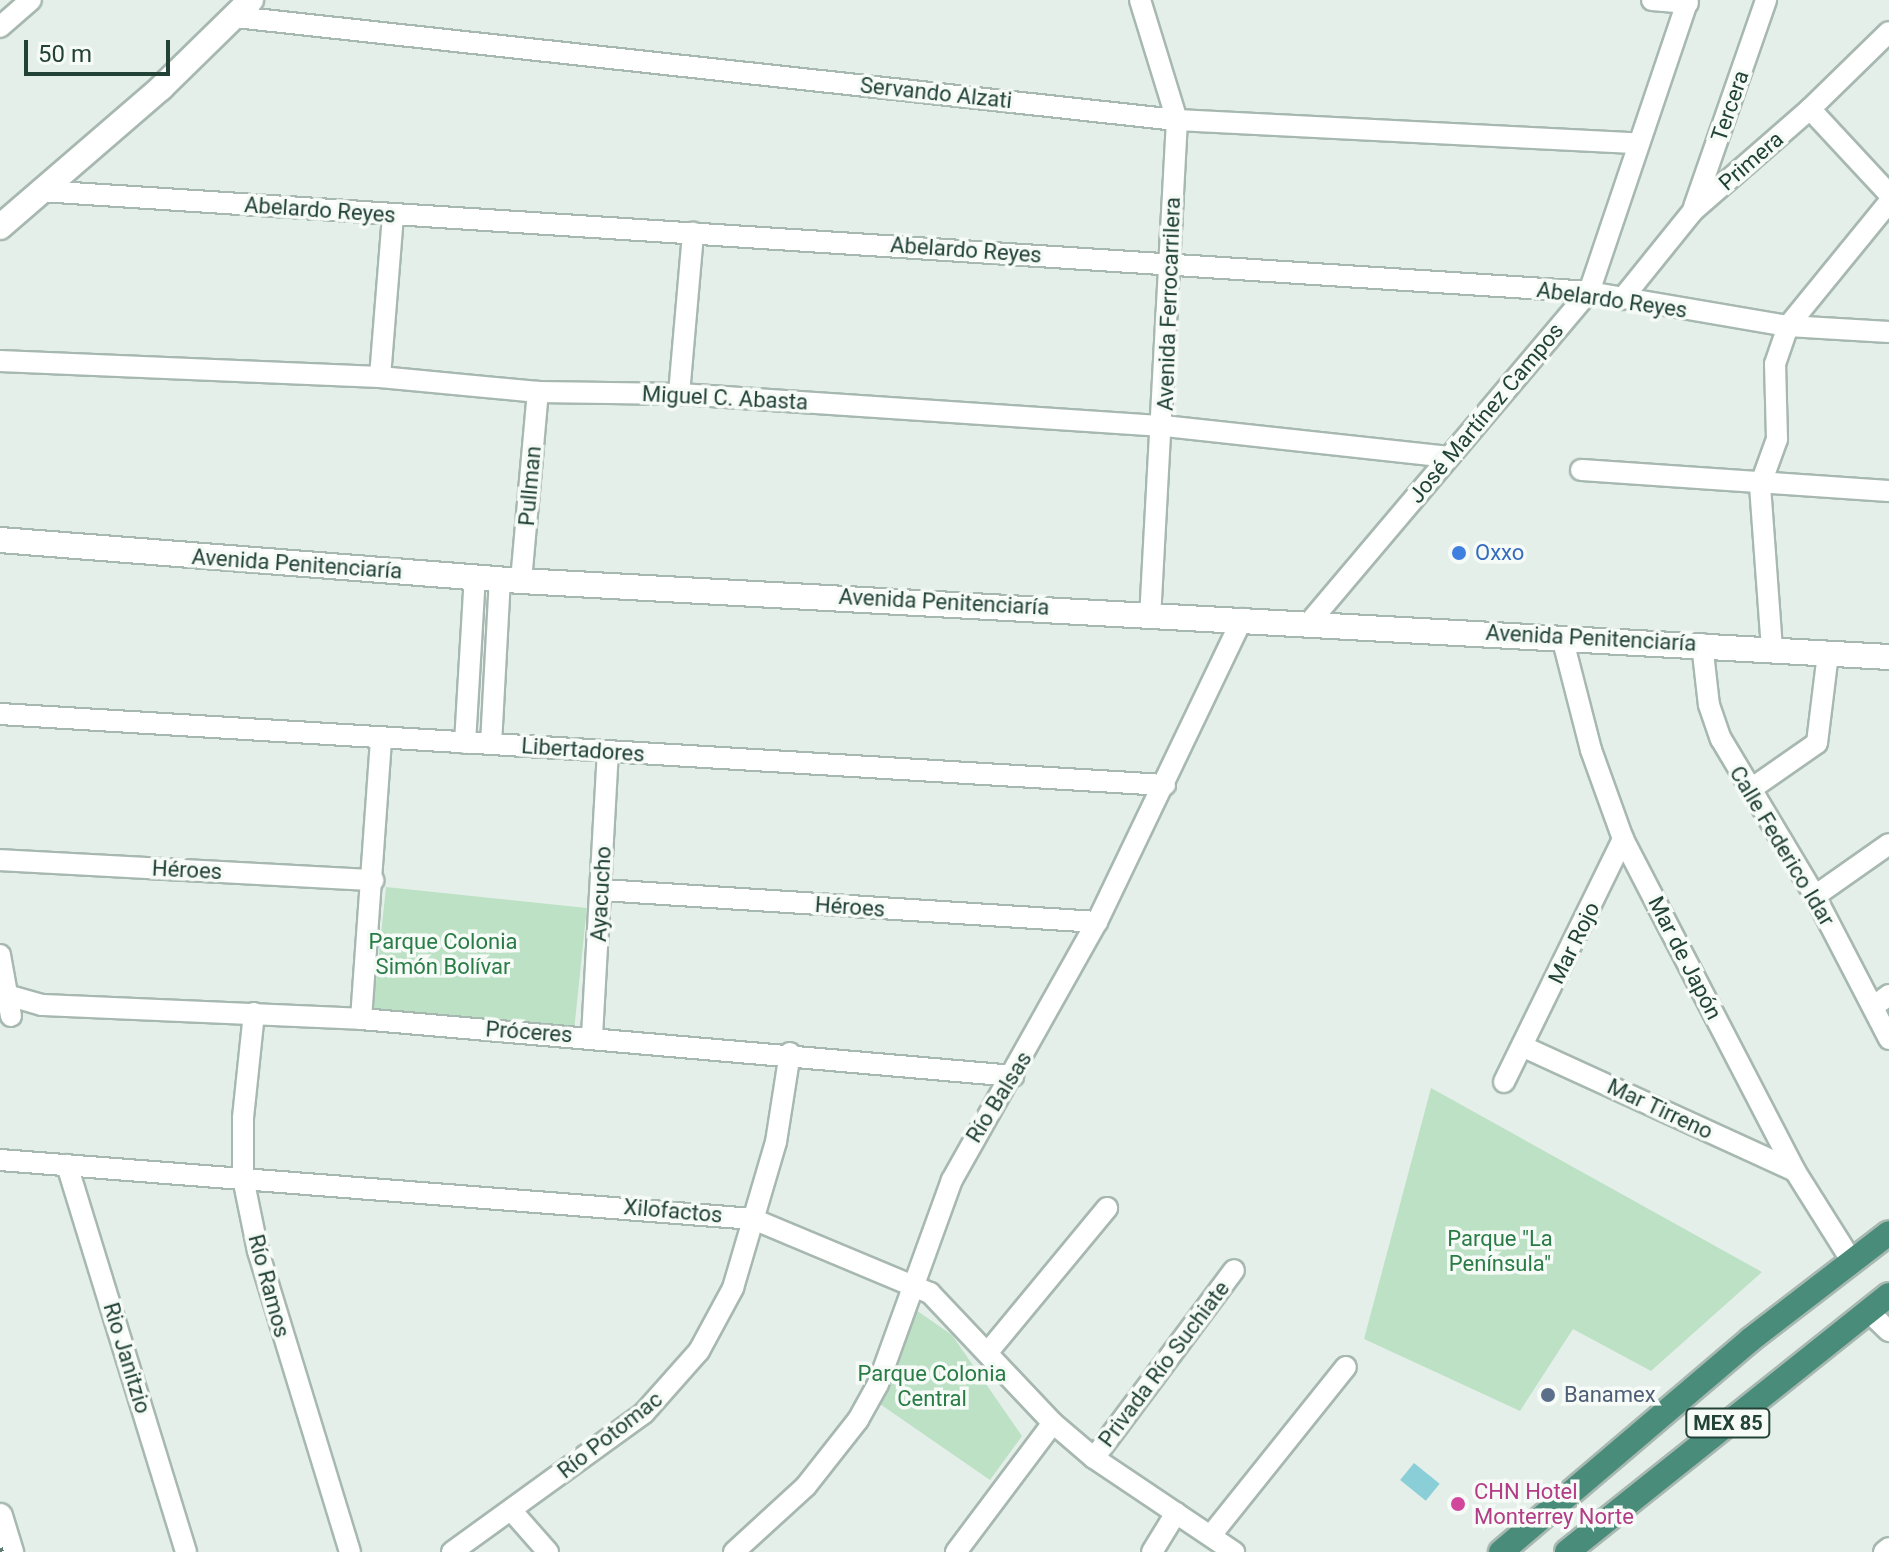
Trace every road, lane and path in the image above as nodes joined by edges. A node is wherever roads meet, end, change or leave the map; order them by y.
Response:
1 (31, 0) edge
2 (1140, 0) edge
3 (1652, 0) edge
4 (1766, 0) edge
5 (1688, 1) edge
6 (244, 8) edge
7 (0, 27) edge
8 (1889, 32) edge
9 (1810, 109) junction
10 (1177, 120) junction
11 (1638, 143) junction
12 (41, 191) junction
13 (1889, 194) edge
14 (1889, 202) edge
15 (1693, 211) junction
16 (393, 215) junction
17 (0, 227) edge
18 (693, 233) junction
19 (1171, 263) junction
20 (1589, 292) junction
21 (1622, 299) junction
22 (1788, 326) junction
23 (1889, 332) edge
24 (0, 361) edge
25 (380, 377) junction
26 (538, 392) junction
27 (679, 394) junction
28 (1164, 426) junction
29 (1448, 457) junction
30 (1581, 470) dead end
31 (1760, 486) junction
32 (1889, 491) edge
33 (0, 540) edge
34 (475, 577) junction
35 (510, 580) junction
36 (1150, 614) junction
37 (1242, 619) junction
38 (1309, 623) junction
39 (1562, 637) junction
40 (1702, 644) junction
41 (1772, 649) junction
42 (1828, 654) junction
43 (1889, 657) edge
44 (0, 714) edge
45 (381, 738) junction
46 (465, 743) junction
47 (491, 744) junction
48 (608, 752) junction
49 (1165, 785) junction
50 (1751, 789) junction
51 (1623, 839) junction
52 (1889, 844) edge
53 (0, 860) edge
54 (373, 880) junction
55 (602, 890) junction
56 (1815, 896) junction
57 (1097, 922) junction
58 (0, 955) edge
59 (4, 993) edge
60 (1881, 1001) edge
61 (42, 1005) junction
62 (254, 1013) junction
63 (6, 1016) edge
64 (361, 1019) junction
65 (592, 1036) junction
66 (1889, 1039) edge
67 (1524, 1047) junction
68 (790, 1053) junction
69 (1014, 1076) junction
70 (1504, 1082) dead end
71 (0, 1160) edge
72 (67, 1165) junction
73 (1795, 1171) junction
74 (243, 1178) junction
75 (1107, 1208) dead end
76 (753, 1219) junction
77 (1889, 1233) edge
78 (1851, 1260) junction
79 (1234, 1270) dead end
80 (912, 1281) junction
81 (1889, 1295) edge
82 (1868, 1311) junction
83 (1889, 1331) edge
84 (988, 1352) junction
85 (1346, 1367) dead end
86 (1053, 1423) junction
87 (1094, 1458) junction
88 (511, 1510) junction
89 (1176, 1513) junction
90 (0, 1516) edge
91 (1212, 1534) junction
92 (1889, 1548) edge
93 (11, 1552) edge
94 (186, 1552) edge
95 (350, 1552) edge
96 (452, 1552) edge
97 (548, 1552) edge
98 (734, 1552) edge
99 (956, 1552) edge
100 (1152, 1552) edge
101 (1234, 1552) edge
102 (1501, 1552) edge
103 (1567, 1552) edge
104 (1884, 1552) edge

1 - 7 street
2 - 10 street, Avenida Ferrocarrilera
3 - 5 street
4 - 15 street, Tercera
5 - 11 street, José Martínez Campos
6 - 10 street, Servando Alzati
6 - 12 street
8 - 9 street, Primera
9 - 13 street
9 - 15 street, Primera
10 - 11 street, Servando Alzati
10 - 19 street, Avenida Ferrocarrilera
11 - 20 street, José Martínez Campos
12 - 16 street, Abelardo Reyes
12 - 17 street
14 - 22 street
15 - 21 street, Primera
16 - 18 street, Abelardo Reyes
16 - 25 street
18 - 19 street, Abelardo Reyes
18 - 27 street
19 - 20 street, Abelardo Reyes
19 - 28 street, Avenida Ferrocarrilera
20 - 21 street, Abelardo Reyes
20 - 29 street, José Martínez Campos
21 - 22 street, Abelardo Reyes
22 - 23 street, Abelardo Reyes
22 - 31 street
24 - 25 street, Miguel C. Abasta
25 - 26 street, Miguel C. Abasta
26 - 27 street, Miguel C. Abasta
26 - 35 street, Pullman
27 - 28 street, Miguel C. Abasta
28 - 29 street, Miguel C. Abasta
28 - 36 street, Avenida Ferrocarrilera
29 - 38 street, José Martínez Campos
30 - 31 street
31 - 32 street
31 - 41 street
33 - 34 street, Avenida Penitenciaría
34 - 35 street, Avenida Penitenciaría
34 - 46 street
35 - 36 street, Avenida Penitenciaría
35 - 47 street, Pullman
36 - 37 street, Avenida Penitenciaría
37 - 38 street, Avenida Penitenciaría
37 - 49 street, Río Balsas
38 - 39 street, Avenida Penitenciaría
39 - 40 street, Avenida Penitenciaría
39 - 51 street, Mar de Japón
40 - 41 street, Avenida Penitenciaría
40 - 50 street, Calle Federico Idar
41 - 42 street, Avenida Penitenciaría
42 - 43 street, Avenida Penitenciaría
42 - 50 street
44 - 45 street, Libertadores
45 - 46 street, Libertadores
45 - 54 street
46 - 47 street, Libertadores
47 - 48 street, Libertadores
48 - 49 street, Libertadores
48 - 55 street, Ayacucho
49 - 57 street, Río Balsas
50 - 56 street, Calle Federico Idar
51 - 67 street, Mar Rojo
51 - 73 street, Mar de Japón
52 - 56 street
53 - 54 street, Héroes
54 - 64 street
55 - 57 street, Héroes
55 - 65 street, Ayacucho
56 - 60 street, Calle Federico Idar
57 - 69 street, Río Balsas
58 - 59 street
59 - 61 street, Próceres
59 - 63 street
60 - 66 street, Calle Federico Idar
61 - 62 street, Próceres
61 - 63 street, Próceres
62 - 64 street, Próceres
62 - 74 street, Río Ramos
64 - 65 street, Próceres
65 - 68 street, Próceres
67 - 70 street, Mar Rojo
67 - 73 street, Mar Tirreno
68 - 69 street, Próceres
68 - 76 street, Río Potomac
69 - 80 street, Río Balsas
71 - 72 street, Xilofactos
72 - 74 street, Xilofactos
72 - 94 street, Rio Janitzio
73 - 78 street, Mar de Japón
74 - 76 street, Xilofactos
74 - 95 street, Río Ramos
75 - 84 street
76 - 80 street, Xilofactos
76 - 88 street, Río Potomac
77 - 78 highway, MEX 85
78 - 102 highway, MEX 85
79 - 87 street, Privada Río Suchiate
80 - 84 street, Xilofactos
80 - 98 street, Río Balsas
81 - 82 highway, MEX 85
82 - 83 street
82 - 103 highway, MEX 85
84 - 86 street, Xilofactos
85 - 91 street
86 - 87 street, Xilofactos
86 - 99 street
87 - 89 street, Xilofactos
88 - 96 street, Río Potomac
88 - 97 street
89 - 91 street, Xilofactos
89 - 100 street
90 - 93 street
91 - 101 street, Xilofactos
92 - 104 street

